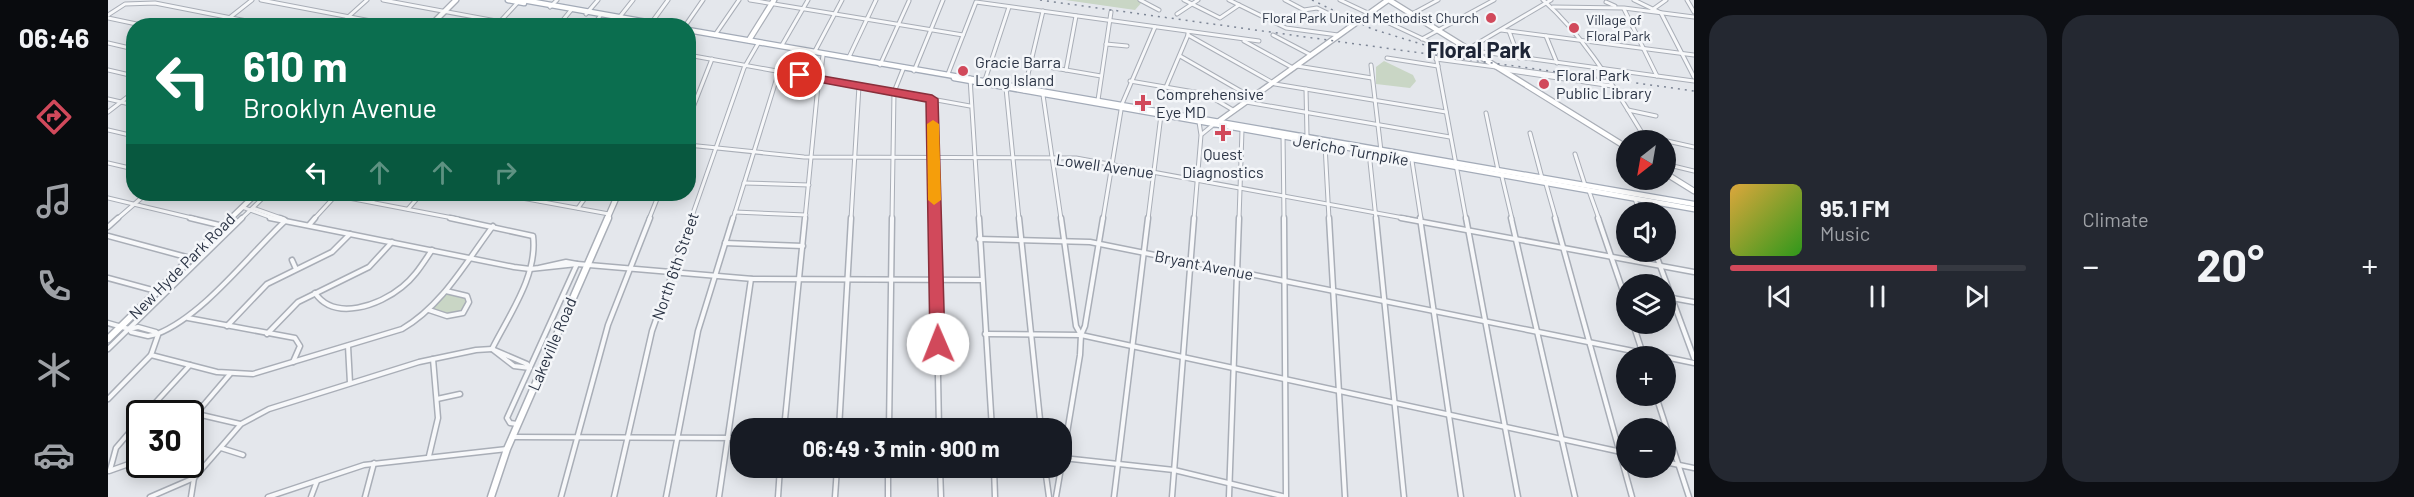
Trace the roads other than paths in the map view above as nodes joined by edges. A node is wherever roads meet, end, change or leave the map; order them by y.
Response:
1 (252, 0) edge
2 (261, 0) edge
3 (367, 0) edge
4 (383, 0) edge
5 (456, 0) edge
6 (508, 0) edge
7 (557, 0) edge
8 (598, 0) edge
9 (633, 0) edge
10 (668, 0) edge
11 (703, 0) edge
12 (739, 0) edge
13 (750, 0) edge
14 (808, 0) edge
15 (842, 0) edge
16 (876, 0) edge
17 (943, 0) edge
18 (1140, 0) edge
19 (1185, 0) edge
20 (1198, 0) edge
21 (1229, 0) edge
22 (1285, 0) edge
23 (1340, 0) edge
24 (1389, 0) edge
25 (1438, 0) edge
26 (1494, 0) edge
27 (1551, 0) edge
28 (1634, 0) edge
29 (1666, 0) edge
30 (1687, 0) edge
31 (521, 1) edge
32 (909, 1) edge
33 (1146, 1) edge
34 (1545, 1) edge
35 (1607, 1) edge
36 (773, 2) edge
37 (1192, 4) junction
38 (1239, 5) junction
39 (551, 6) junction
40 (1009, 7) junction
41 (1552, 7) junction
42 (1596, 8) junction
43 (1619, 8) junction
44 (1624, 8) junction
45 (803, 9) junction
46 (1653, 9) junction
47 (571, 10) junction
48 (1159, 10) dead end
49 (444, 11) junction
50 (1043, 11) junction
51 (1649, 11) junction
52 (1111, 12) dead end
53 (1694, 12) edge
54 (587, 13) junction
55 (1661, 13) junction
56 (834, 14) junction
57 (1177, 14) dead end
58 (1368, 14) junction
59 (1412, 14) junction
60 (611, 15) junction
61 (108, 16) edge
62 (348, 16) junction
63 (600, 16) junction
64 (1076, 16) junction
65 (230, 17) junction
66 (1694, 17) edge
67 (235, 18) edge
68 (358, 18) edge
69 (437, 18) edge
70 (483, 18) edge
71 (503, 18) edge
72 (564, 18) edge
73 (619, 18) junction
74 (656, 18) edge
75 (691, 18) edge
76 (866, 19) junction
77 (126, 21) edge
78 (1110, 21) junction
79 (898, 25) junction
80 (1352, 25) junction
81 (1155, 27) junction
82 (931, 30) junction
83 (1502, 30) junction
84 (1439, 31) junction
85 (1509, 31) junction
86 (696, 32) edge
87 (1188, 33) junction
88 (715, 34) junction
89 (963, 35) junction
90 (1273, 35) dead end
91 (1339, 35) junction
92 (1546, 36) junction
93 (1240, 39) junction
94 (1422, 39) junction
95 (748, 40) junction
96 (1582, 40) junction
97 (1258, 41) dead end
98 (759, 42) junction
99 (108, 43) edge
100 (1106, 44) junction
101 (782, 45) junction
102 (1434, 45) junction
103 (1127, 46) dead end
104 (126, 47) edge
105 (1644, 48) junction
106 (1470, 50) junction
107 (814, 52) junction
108 (824, 54) junction
109 (1682, 54) junction
110 (1311, 55) junction
111 (1694, 55) edge
112 (1179, 56) junction
113 (696, 57) edge
114 (849, 57) junction
115 (1387, 58) dead end
116 (1519, 58) junction
117 (1436, 59) junction
118 (712, 60) junction
119 (1031, 63) junction
120 (1557, 63) junction
121 (880, 64) junction
122 (1371, 65) dead end
123 (746, 66) junction
124 (1438, 66) junction
125 (1295, 67) junction
126 (904, 68) junction
127 (1500, 68) junction
128 (1601, 69) junction
129 (108, 70) edge
130 (915, 70) junction
131 (1066, 70) junction
132 (779, 72) junction
133 (126, 74) edge
134 (948, 74) junction
135 (1101, 76) junction
136 (1657, 76) junction
137 (1372, 78) junction
138 (820, 79) junction
139 (969, 79) junction
140 (1694, 79) edge
141 (985, 80) junction
142 (1130, 81) junction
143 (1272, 82) junction
144 (1611, 84) junction
145 (860, 86) junction
146 (1166, 87) junction
147 (1005, 88) junction
148 (1024, 89) junction
149 (1306, 89) junction
150 (894, 92) junction
151 (1045, 95) junction
152 (126, 98) edge
153 (1086, 98) junction
154 (1251, 98) junction
155 (108, 99) edge
156 (932, 99) junction
157 (696, 100) edge
158 (1098, 100) junction
159 (1375, 100) junction
160 (121, 102) junction
161 (1245, 102) junction
162 (126, 103) edge
163 (970, 106) junction
164 (1121, 106) junction
165 (1233, 110) junction
166 (1627, 110) junction
167 (108, 112) edge
168 (1307, 112) junction
169 (1446, 112) junction
170 (1486, 113) dead end
171 (1161, 116) junction
172 (1656, 116) dead end
173 (1199, 122) junction
174 (1216, 123) junction
175 (1377, 124) junction
176 (108, 130) edge
177 (1242, 130) junction
178 (1640, 130) edge
179 (1530, 133) dead end
180 (126, 134) edge
181 (1201, 135) junction
182 (1283, 135) junction
183 (1307, 136) junction
184 (1450, 137) junction
185 (1616, 141) edge
186 (1676, 143) edge
187 (1325, 145) junction
188 (696, 146) edge
189 (1694, 147) edge
190 (716, 148) junction
191 (1369, 150) junction
192 (754, 152) junction
193 (1381, 152) junction
194 (1575, 154) dead end
195 (812, 157) junction
196 (855, 157) junction
197 (893, 157) junction
198 (933, 157) junction
199 (973, 158) junction
200 (1013, 158) junction
201 (1052, 158) junction
202 (1412, 161) junction
203 (108, 163) edge
204 (1112, 165) junction
205 (1456, 166) junction
206 (126, 167) edge
207 (1498, 170) junction
208 (1676, 170) edge
209 (1694, 171) edge
210 (1154, 173) junction
211 (1502, 177) junction
212 (1542, 178) junction
213 (1676, 178) edge
214 (1197, 181) junction
215 (744, 183) junction
216 (1546, 184) junction
217 (809, 185) junction
218 (1585, 185) junction
219 (1240, 189) junction
220 (1589, 191) junction
221 (1694, 191) edge
222 (1283, 196) junction
223 (108, 198) edge
224 (1635, 199) junction
225 (138, 201) edge
226 (248, 201) edge
227 (259, 201) edge
228 (331, 201) edge
229 (368, 201) edge
230 (415, 201) edge
231 (540, 201) edge
232 (583, 201) edge
233 (615, 201) edge
234 (656, 201) edge
235 (372, 202) joint
236 (1636, 202) edge
237 (1694, 204) edge
238 (134, 205) junction
239 (1329, 205) junction
240 (242, 207) junction
241 (578, 208) junction
242 (250, 209) junction
243 (408, 209) junction
244 (1694, 209) edge
245 (735, 212) junction
246 (609, 214) junction
247 (1376, 214) junction
248 (806, 215) junction
249 (285, 221) junction
250 (1422, 222) junction
251 (309, 225) junction
252 (223, 226) junction
253 (493, 226) junction
254 (108, 227) edge
255 (1468, 231) junction
256 (350, 234) junction
257 (108, 236) edge
258 (979, 239) junction
259 (1516, 239) junction
260 (1022, 240) junction
261 (1064, 240) junction
262 (392, 242) junction
263 (725, 243) junction
264 (1099, 244) junction
265 (803, 246) junction
266 (1564, 248) junction
267 (432, 250) junction
268 (1144, 253) junction
269 (1612, 257) junction
270 (191, 258) junction
271 (470, 258) junction
272 (292, 260) dead end
273 (1191, 262) junction
274 (1659, 262) edge
275 (577, 264) junction
276 (586, 265) junction
277 (1660, 266) junction
278 (296, 269) junction
279 (530, 269) junction
280 (630, 269) junction
281 (1237, 271) junction
282 (1694, 272) edge
283 (672, 273) junction
284 (1618, 274) edge
285 (1663, 274) edge
286 (715, 276) junction
287 (108, 278) edge
288 (751, 279) junction
289 (800, 280) junction
290 (847, 280) junction
291 (891, 280) junction
292 (936, 280) junction
293 (982, 280) junction
294 (1284, 280) junction
295 (1334, 290) junction
296 (157, 291) junction
297 (446, 291) junction
298 (315, 293) junction
299 (1676, 299) edge
300 (1385, 300) junction
301 (1694, 302) edge
302 (1676, 309) edge
303 (429, 310) junction
304 (1434, 310) junction
305 (187, 318) junction
306 (1485, 321) junction
307 (108, 323) edge
308 (121, 326) junction
309 (227, 326) junction
310 (129, 329) junction
311 (1537, 332) junction
312 (267, 334) junction
313 (985, 334) junction
314 (1031, 334) junction
315 (158, 335) junction
316 (1081, 335) junction
317 (108, 339) edge
318 (1590, 342) junction
319 (348, 346) junction
320 (1133, 346) junction
321 (1616, 348) edge
322 (108, 349) edge
323 (492, 349) junction
324 (151, 355) junction
325 (1183, 357) junction
326 (1694, 358) edge
327 (433, 359) junction
328 (1676, 359) edge
329 (292, 363) junction
330 (1694, 363) edge
331 (190, 365) junction
332 (530, 368) junction
333 (1234, 368) junction
334 (541, 372) junction
335 (230, 374) junction
336 (1285, 379) junction
337 (350, 383) junction
338 (1340, 391) junction
339 (460, 394) dead end
340 (108, 399) edge
341 (437, 399) junction
342 (158, 400) edge
343 (1395, 403) junction
344 (204, 406) edge
345 (1659, 406) edge
346 (204, 416) edge
347 (1449, 416) junction
348 (785, 418) edge
349 (840, 418) edge
350 (889, 418) edge
351 (939, 418) edge
352 (991, 418) edge
353 (1040, 418) edge
354 (1069, 418) edge
355 (241, 424) junction
356 (518, 424) junction
357 (1505, 427) junction
358 (126, 436) edge
359 (513, 437) junction
360 (577, 437) junction
361 (627, 438) junction
362 (678, 438) junction
363 (728, 438) junction
364 (1562, 440) junction
365 (1616, 441) edge
366 (221, 448) junction
367 (507, 449) junction
368 (1616, 451) edge
369 (243, 455) dead end
370 (429, 456) junction
371 (1072, 461) edge
372 (374, 463) junction
373 (1676, 464) edge
374 (126, 465) edge
375 (1118, 465) junction
376 (1679, 465) junction
377 (204, 467) edge
378 (1694, 468) edge
379 (1174, 470) junction
380 (109, 471) edge
381 (194, 478) joint
382 (779, 478) edge
383 (836, 478) edge
384 (888, 478) edge
385 (940, 478) edge
386 (994, 478) edge
387 (1047, 478) edge
388 (1059, 478) edge
389 (1627, 478) edge
390 (317, 480) junction
391 (1230, 483) junction
392 (150, 497) edge
393 (191, 497) edge
394 (268, 497) edge
395 (312, 497) edge
396 (365, 497) edge
397 (489, 497) edge
398 (561, 497) edge
399 (614, 497) edge
400 (666, 497) edge
401 (719, 497) edge
402 (778, 497) edge
403 (835, 497) edge
404 (888, 497) edge
405 (941, 497) edge
406 (995, 497) edge
407 (1050, 497) edge
408 (1056, 497) edge
409 (1114, 497) edge
410 (1172, 497) edge
411 (1229, 497) edge
412 (1286, 497) edge
413 (1345, 497) edge
414 (1404, 497) edge
415 (1461, 497) edge
416 (1518, 497) edge
417 (1575, 497) edge
418 (1632, 497) edge
419 (1689, 497) edge

1 - 65 street
2 - 62 street
3 - 62 street
4 - 49 street
5 - 49 main road
6 - 31 main road
7 - 39 street
8 - 54 street
9 - 73 street
10 - 74 street
11 - 75 street
12 - 88 street
13 - 36 street
14 - 45 street
15 - 56 street
16 - 76 street
17 - 82 street
18 - 33 street
19 - 37 street
20 - 37 street
21 - 38 street
22 - 80 street
23 - 58 street
24 - 58 main road
24 - 59 main road
25 - 59 street
26 - 84 street
27 - 34 street
28 - 46 street
29 - 46 street
30 - 53 street
31 - 39 main road
31 - 71 street
32 - 79 street
33 - 48 street
34 - 41 street
34 - 83 street
35 - 42 street
35 - 43 street
36 - 45 street
36 - 95 main road
37 - 38 street
37 - 57 street
38 - 91 street
39 - 47 main road
40 - 50 street
40 - 89 street
40 - 141 street
41 - 42 street
41 - 96 street
42 - 43 street
43 - 44 street
44 - 51 street
44 - 105 street
45 - 56 street
45 - 101 street
46 - 51 street
46 - 55 street
47 - 54 main road
47 - 72 street
49 - 69 main road
49 - 70 street
50 - 64 street
50 - 119 street
51 - 55 street
52 - 78 street
54 - 60 main road
54 - 63 main road
55 - 66 street
55 - 109 street
56 - 76 street
56 - 107 street
58 - 80 main road
58 - 94 street
59 - 84 main road
60 - 63 main road
60 - 73 main road
61 - 65 street
61 - 77 street
62 - 68 street
63 - 73 main road
64 - 78 street
64 - 131 street
65 - 67 street
76 - 79 street
76 - 114 street
78 - 81 street
78 - 100 street
79 - 82 street
79 - 121 street
80 - 91 main road
81 - 87 street
81 - 142 street
82 - 89 street
82 - 130 street
83 - 85 street
83 - 106 street
84 - 94 street
84 - 106 main road
85 - 92 street
85 - 116 street
86 - 88 main road, Jericho Turnpike
87 - 93 street
87 - 112 street
87 - 143 street
88 - 95 main road, Jericho Turnpike
89 - 134 street
90 - 110 street
91 - 110 main road
92 - 96 street
92 - 120 street
93 - 97 street
93 - 125 street
94 - 102 street
95 - 98 main road, Jericho Turnpike
96 - 105 street
96 - 128 street
98 - 101 main road, Jericho Turnpike
98 - 107 main road, Jericho Turnpike
98 - 123 street, North 6th Street
99 - 104 street
100 - 103 street
100 - 135 street
101 - 107 main road, Jericho Turnpike
102 - 106 street
102 - 117 street
105 - 109 street
105 - 136 street
106 - 116 street
106 - 127 main road
107 - 108 main road, Jericho Turnpike
108 - 114 main road, Jericho Turnpike
108 - 121 main road, Jericho Turnpike
108 - 138 street
109 - 111 street
109 - 140 street
110 - 125 main road
112 - 146 street
112 - 154 street
113 - 118 street
114 - 121 main road, Jericho Turnpike
115 - 124 street
116 - 120 street
117 - 124 street
117 - 127 street
118 - 123 street
118 - 157 street
119 - 131 street
119 - 148 street
120 - 128 street
121 - 126 main road, Jericho Turnpike
122 - 137 street
123 - 132 street
123 - 190 street, North 6th Street
124 - 169 street
125 - 137 street
125 - 143 main road
126 - 130 main road, Jericho Turnpike
126 - 150 street
127 - 144 street
127 - 185 main road
128 - 136 street
128 - 144 street
129 - 133 street
130 - 134 main road, Jericho Turnpike
130 - 139 main road, Jericho Turnpike
131 - 135 street
132 - 138 street
132 - 192 street
134 - 139 main road, Jericho Turnpike
135 - 158 street
136 - 140 street
137 - 159 street
138 - 145 street
138 - 195 street
139 - 141 main road, Jericho Turnpike
139 - 147 main road, Jericho Turnpike
139 - 163 street
141 - 148 main road, Jericho Turnpike
142 - 146 street
142 - 164 street
143 - 149 street
143 - 154 main road
144 - 166 street
145 - 150 street
145 - 196 street
146 - 165 street
147 - 148 main road, Jericho Turnpike
147 - 200 street
148 - 151 main road, Jericho Turnpike
148 - 153 main road, Jericho Turnpike
149 - 159 street
149 - 168 street
150 - 156 street
150 - 197 street
151 - 153 main road
151 - 164 main road, Jericho Turnpike
151 - 201 street
152 - 160 street
153 - 158 main road, Jericho Turnpike
154 - 161 main road
155 - 160 street
156 - 163 street
156 - 198 street
158 - 164 main road, Jericho Turnpike
159 - 169 street
159 - 175 street
160 - 162 street
160 - 167 street
161 - 165 main road
161 - 168 street
163 - 199 street
164 - 171 main road, Jericho Turnpike
164 - 174 main road, Jericho Turnpike
164 - 204 street
165 - 174 main road
166 - 172 street
166 - 178 street
168 - 175 street
168 - 183 street
169 - 184 street
170 - 207 street
171 - 173 main road, Jericho Turnpike
171 - 210 street
173 - 174 main road, Jericho Turnpike
173 - 181 street
174 - 177 main road, Jericho Turnpike
174 - 181 street
174 - 182 main road, Jericho Turnpike
175 - 184 street
175 - 193 street
176 - 180 street
177 - 182 main road, Jericho Turnpike
177 - 219 street
179 - 212 street
181 - 214 street
182 - 183 main road, Jericho Turnpike
182 - 187 main road, Jericho Turnpike
182 - 222 street
183 - 191 main road, Jericho Turnpike
184 - 205 street
186 - 189 street
187 - 191 main road, Jericho Turnpike
187 - 239 street
188 - 190 street, Lowell Avenue
190 - 192 street, Lowell Avenue
190 - 283 street, North 6th Street
191 - 193 main road, Jericho Turnpike
191 - 247 street
192 - 195 street, Lowell Avenue
192 - 215 street
193 - 202 main road, Jericho Turnpike
193 - 205 main road, Jericho Turnpike
194 - 218 street
195 - 196 street, Lowell Avenue
195 - 217 street
196 - 197 street, Lowell Avenue
196 - 290 street
197 - 198 street, Lowell Avenue
197 - 291 street
198 - 199 street, Lowell Avenue
198 - 292 street
199 - 200 street, Lowell Avenue
199 - 258 street
200 - 201 street, Lowell Avenue
200 - 260 street
201 - 204 street, Lowell Avenue
201 - 261 street
202 - 205 main road, Jericho Turnpike
202 - 250 street
203 - 206 street
204 - 210 street, Lowell Avenue
204 - 264 street
205 - 207 main road, Jericho Turnpike
205 - 211 main road, Jericho Turnpike
205 - 255 street
207 - 212 main road, Jericho Turnpike
208 - 209 street
210 - 214 street, Lowell Avenue
210 - 268 street
211 - 216 main road, Jericho Turnpike
211 - 259 street
212 - 218 main road, Jericho Turnpike
213 - 221 main road
214 - 219 street, Lowell Avenue
214 - 273 street
215 - 217 street
215 - 245 street
216 - 220 main road, Jericho Turnpike
216 - 266 street
217 - 248 street
218 - 220 street
218 - 237 main road, Jericho Turnpike
219 - 222 street, Lowell Avenue
219 - 281 street
220 - 224 main road, Jericho Turnpike
220 - 269 street
222 - 239 street, Lowell Avenue
222 - 294 street
223 - 238 street
224 - 236 street
224 - 244 main road, Jericho Turnpike
225 - 238 street
226 - 240 main road, New Hyde Park Road
227 - 242 street
228 - 251 street
229 - 235 street
230 - 243 street
231 - 241 street
232 - 241 street
233 - 246 main road, Lakeville Road
234 - 280 street
235 - 243 street
238 - 252 street
238 - 254 street
239 - 247 street, Lowell Avenue
239 - 295 street
240 - 242 street
240 - 252 main road, New Hyde Park Road
241 - 246 street
242 - 249 street
242 - 310 street
243 - 253 street
245 - 248 street
245 - 263 street
246 - 276 main road, Lakeville Road
247 - 250 street, Lowell Avenue
247 - 300 street
248 - 265 street
249 - 251 street
249 - 305 street
250 - 255 street, Lowell Avenue
250 - 304 street
251 - 256 street
252 - 270 main road, New Hyde Park Road
253 - 271 street
253 - 279 street
255 - 259 street, Lowell Avenue
255 - 306 street
256 - 262 street
256 - 278 street
257 - 270 street
258 - 260 street, Bryant Avenue
258 - 293 street
259 - 266 street, Lowell Avenue
259 - 311 street
260 - 261 street, Bryant Avenue
260 - 314 street
261 - 264 street, Bryant Avenue
261 - 316 street
262 - 267 street
262 - 298 street
263 - 265 street
263 - 286 street
264 - 268 street, Bryant Avenue
264 - 316 street
265 - 289 street
266 - 269 street, Lowell Avenue
266 - 318 street
267 - 271 street
267 - 298 street
268 - 273 street, Bryant Avenue
268 - 320 street
269 - 277 street, Lowell Avenue
269 - 284 street
270 - 296 main road, New Hyde Park Road
271 - 279 street
271 - 297 street
272 - 278 street
273 - 281 street, Bryant Avenue
273 - 325 street
274 - 277 street
275 - 276 street
275 - 279 street
275 - 332 street
276 - 280 street
276 - 334 main road, Lakeville Road
277 - 282 street, Lowell Avenue
277 - 285 street
278 - 309 street
279 - 323 street
280 - 283 street
280 - 360 street
281 - 294 street, Bryant Avenue
281 - 333 street
283 - 286 street
283 - 361 street, North 6th Street
286 - 288 street
286 - 362 street
287 - 296 street
288 - 289 street
288 - 363 street
289 - 290 street
289 - 348 street
290 - 291 street
290 - 349 street
291 - 292 street
291 - 350 street
292 - 293 street
292 - 351 street
293 - 313 street
294 - 295 street, Bryant Avenue
294 - 336 street
295 - 300 street, Bryant Avenue
295 - 338 street
296 - 308 main road, New Hyde Park Road
297 - 303 street
297 - 303 street
298 - 312 street
299 - 301 street
300 - 304 street, Bryant Avenue
300 - 343 street
302 - 326 street
303 - 319 street
304 - 306 street, Bryant Avenue
304 - 347 street
305 - 309 street
305 - 315 street
306 - 311 street, Bryant Avenue
306 - 357 street
307 - 308 street
308 - 310 street
308 - 317 main road, New Hyde Park Road
309 - 312 street
310 - 315 street
310 - 322 street
311 - 318 street, Bryant Avenue
311 - 364 street
312 - 329 street
313 - 314 street
313 - 352 street
314 - 316 street
314 - 353 street
315 - 324 street
316 - 320 street
316 - 354 street
318 - 321 street, Bryant Avenue
318 - 365 street
319 - 329 street
319 - 337 street
320 - 325 street
320 - 375 street
323 - 327 street
323 - 332 street
324 - 331 street
324 - 340 street
325 - 333 street
325 - 379 street
327 - 337 street
327 - 341 street
328 - 330 street, Bryant Avenue
329 - 335 street
331 - 335 street
331 - 342 street
332 - 334 street
332 - 356 street
333 - 336 street
333 - 391 street
334 - 356 main road, Lakeville Road
335 - 344 street
336 - 338 street
336 - 412 street
337 - 355 street
338 - 343 street
338 - 413 street
339 - 341 street
341 - 370 street
343 - 347 street
343 - 414 street
345 - 376 street
346 - 355 street
347 - 357 street
347 - 415 street
355 - 366 street
356 - 359 main road, Lakeville Road
357 - 364 street
357 - 416 street
358 - 380 street
359 - 360 street
359 - 367 main road, Lakeville Road
360 - 361 street
360 - 398 street
361 - 362 street
361 - 399 street, North 6th Street
362 - 363 street
362 - 400 street
363 - 401 street
364 - 368 street
364 - 417 street
366 - 369 street
366 - 377 street
367 - 370 street
367 - 397 main road, Lakeville Road
370 - 372 street
371 - 375 street
372 - 390 street
372 - 396 street
373 - 376 street
374 - 380 street
375 - 379 street
375 - 409 street
376 - 378 street
376 - 419 street
379 - 391 street
379 - 410 street
381 - 392 street
381 - 393 street
382 - 402 street
383 - 403 street
384 - 404 street
385 - 405 street
386 - 406 street
387 - 407 street
388 - 408 street
389 - 418 street
390 - 394 street
390 - 395 street
391 - 411 street
391 - 412 street

